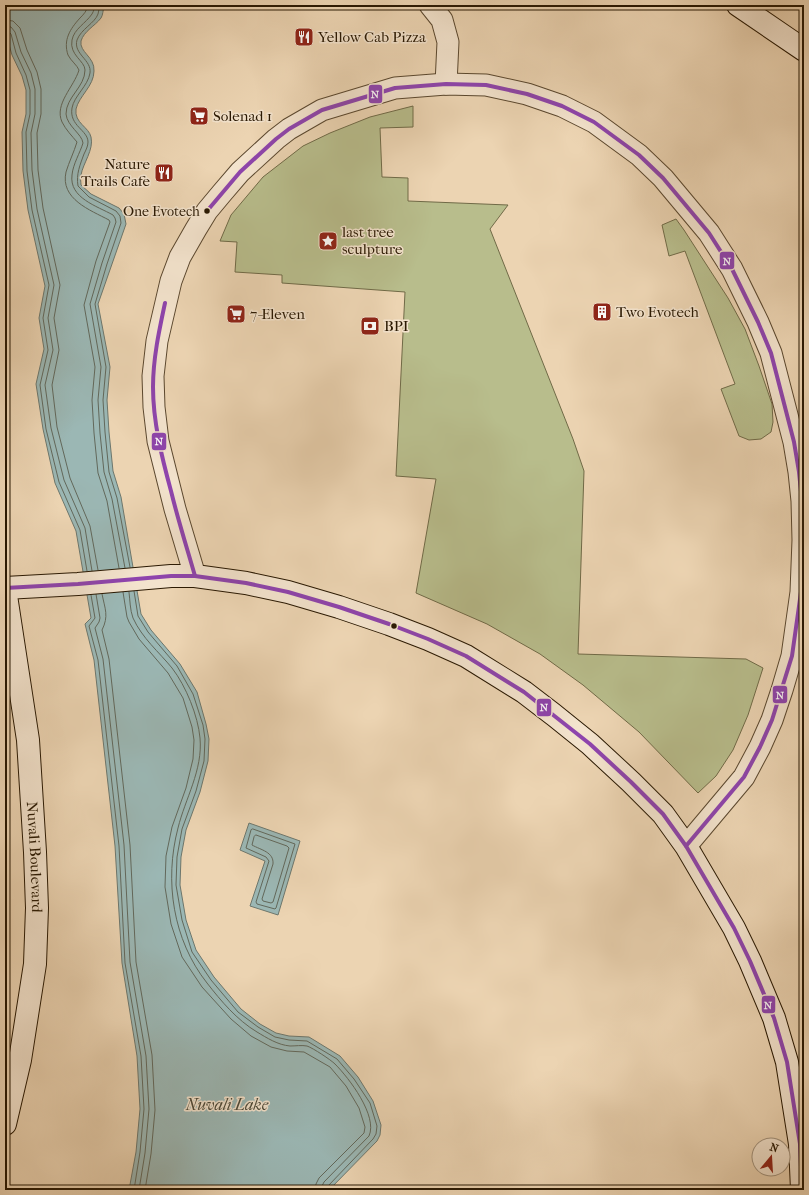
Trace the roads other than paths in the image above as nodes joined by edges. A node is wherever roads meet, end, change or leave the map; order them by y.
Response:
1 (430, 5) edge
2 (738, 5) edge
3 (804, 50) edge
4 (446, 84) junction
5 (195, 576) junction
6 (6, 597) edge
7 (686, 846) junction
8 (5, 1124) edge
9 (802, 1190) edge

1 - 4 street
2 - 3 street
4 - 5 street
4 - 7 street
5 - 6 street
5 - 7 street
6 - 8 street, Nuvali Boulevard
7 - 9 street

